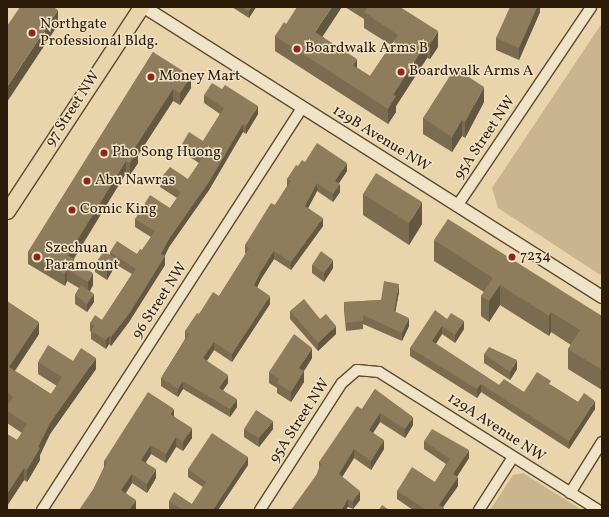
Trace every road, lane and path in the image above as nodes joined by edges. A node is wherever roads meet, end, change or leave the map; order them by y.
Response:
1 (141, 7) edge
2 (144, 7) edge
3 (591, 7) edge
4 (302, 108) junction
5 (457, 206) junction
6 (7, 211) edge
7 (602, 297) edge
8 (379, 372) joint
9 (602, 442) edge
10 (513, 457) junction
11 (570, 493) junction
12 (42, 510) edge
13 (260, 510) edge
14 (479, 510) edge
15 (598, 510) edge

1 - 6 main road, 97 Street NW
2 - 4 street, 129B Avenue NW
3 - 5 street, 95A Street NW
4 - 5 street, 129B Avenue NW
4 - 12 street, 96 Street NW
5 - 7 street, 129B Avenue NW
8 - 10 street, 129A Avenue NW
8 - 13 street, 95A Street NW
9 - 11 street
10 - 11 street, 129A Avenue NW
10 - 14 street
11 - 15 street, 129A Avenue NW

